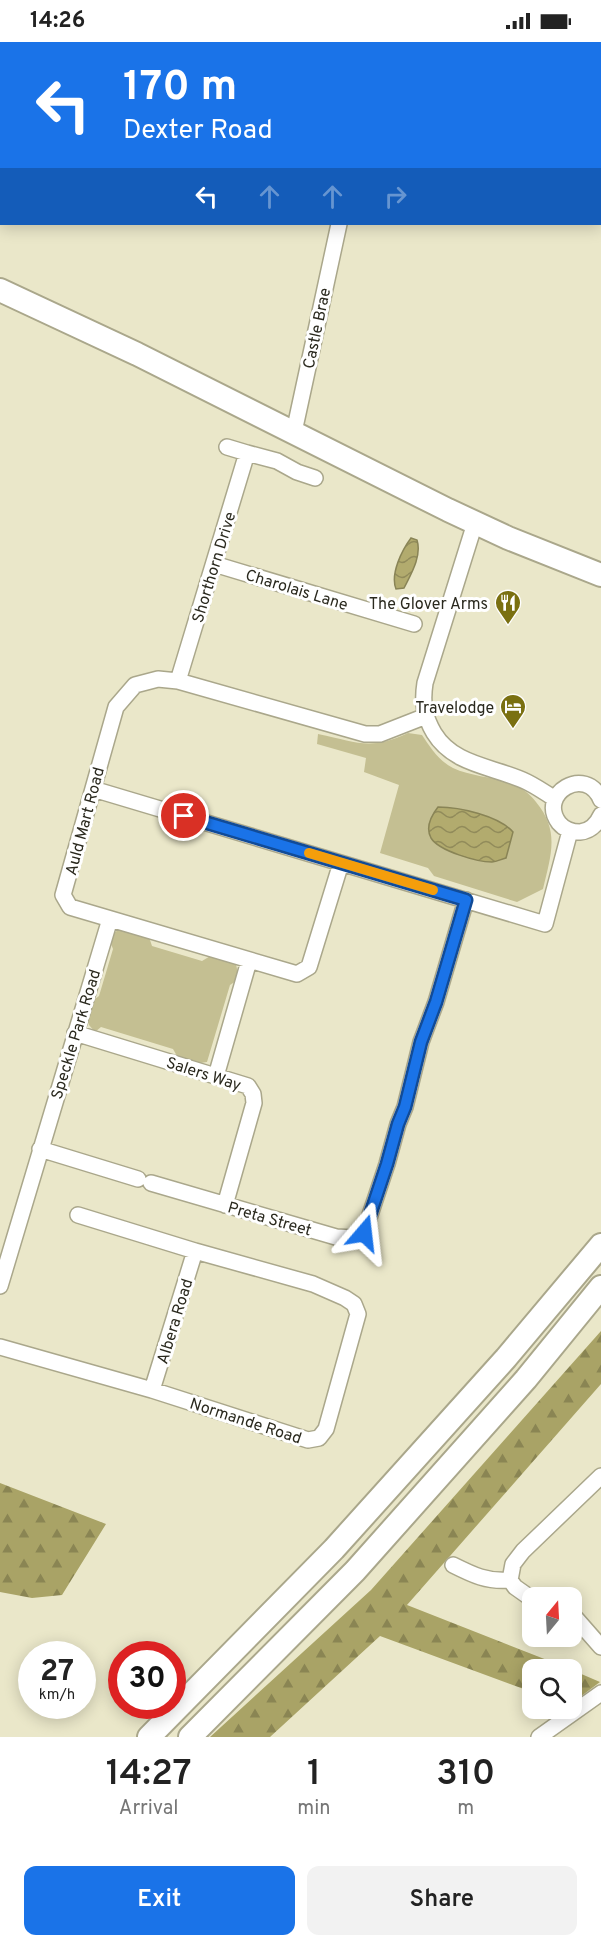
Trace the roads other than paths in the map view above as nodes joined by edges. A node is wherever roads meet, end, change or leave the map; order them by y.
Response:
1 (339, 225) edge
2 (0, 290) edge
3 (294, 432) junction
4 (227, 447) dead end
5 (247, 453) junction
6 (315, 478) dead end
7 (475, 523) junction
8 (214, 564) junction
9 (601, 575) edge
10 (414, 624) dead end
11 (178, 681) junction
12 (426, 716) junction
13 (93, 789) junction
14 (555, 799) junction
15 (601, 800) edge
16 (601, 815) edge
17 (570, 831) junction
18 (340, 863) junction
19 (466, 900) junction
20 (110, 920) junction
21 (249, 961) junction
22 (75, 1033) junction
23 (216, 1076) junction
24 (40, 1149) junction
25 (225, 1205) junction
26 (78, 1215) dead end
27 (601, 1245) edge
28 (195, 1251) junction
29 (0, 1286) edge
30 (601, 1287) edge
31 (0, 1347) edge
32 (152, 1390) junction
33 (601, 1476) edge
34 (453, 1565) dead end
35 (510, 1580) junction
36 (522, 1592) edge
37 (582, 1625) edge
38 (601, 1647) edge
39 (601, 1693) edge
40 (149, 1737) edge
41 (190, 1737) edge
42 (540, 1737) edge

1 - 3 street, Castle Brae
2 - 3 highway
3 - 7 highway
4 - 5 street
5 - 6 street
5 - 8 street, Shorthorn Drive
7 - 9 highway
7 - 12 street
8 - 10 street, Charolais Lane
8 - 11 street, Shorthorn Drive
11 - 12 street, Auld Mart Road
11 - 13 street, Auld Mart Road
12 - 14 street
13 - 18 street
13 - 20 street, Auld Mart Road
14 - 15 street
14 - 17 street
16 - 17 street
17 - 19 street
18 - 19 street
18 - 21 street, Auld Mart Road
19 - 25 street, Preta Street
20 - 21 street, Auld Mart Road
20 - 22 street, Speckle Park Road
21 - 23 street
22 - 23 street, Salers Way
22 - 24 street, Speckle Park Road
23 - 25 street, Salers Way
24 - 25 street, Preta Street
24 - 29 street, Speckle Park Road
26 - 28 street, Normande Road
27 - 40 highway
28 - 32 street, Albera Road
28 - 32 street, Normande Road
30 - 41 highway
31 - 32 street, Normande Road
33 - 35 street
34 - 35 street
35 - 36 street
37 - 38 street
39 - 42 street

